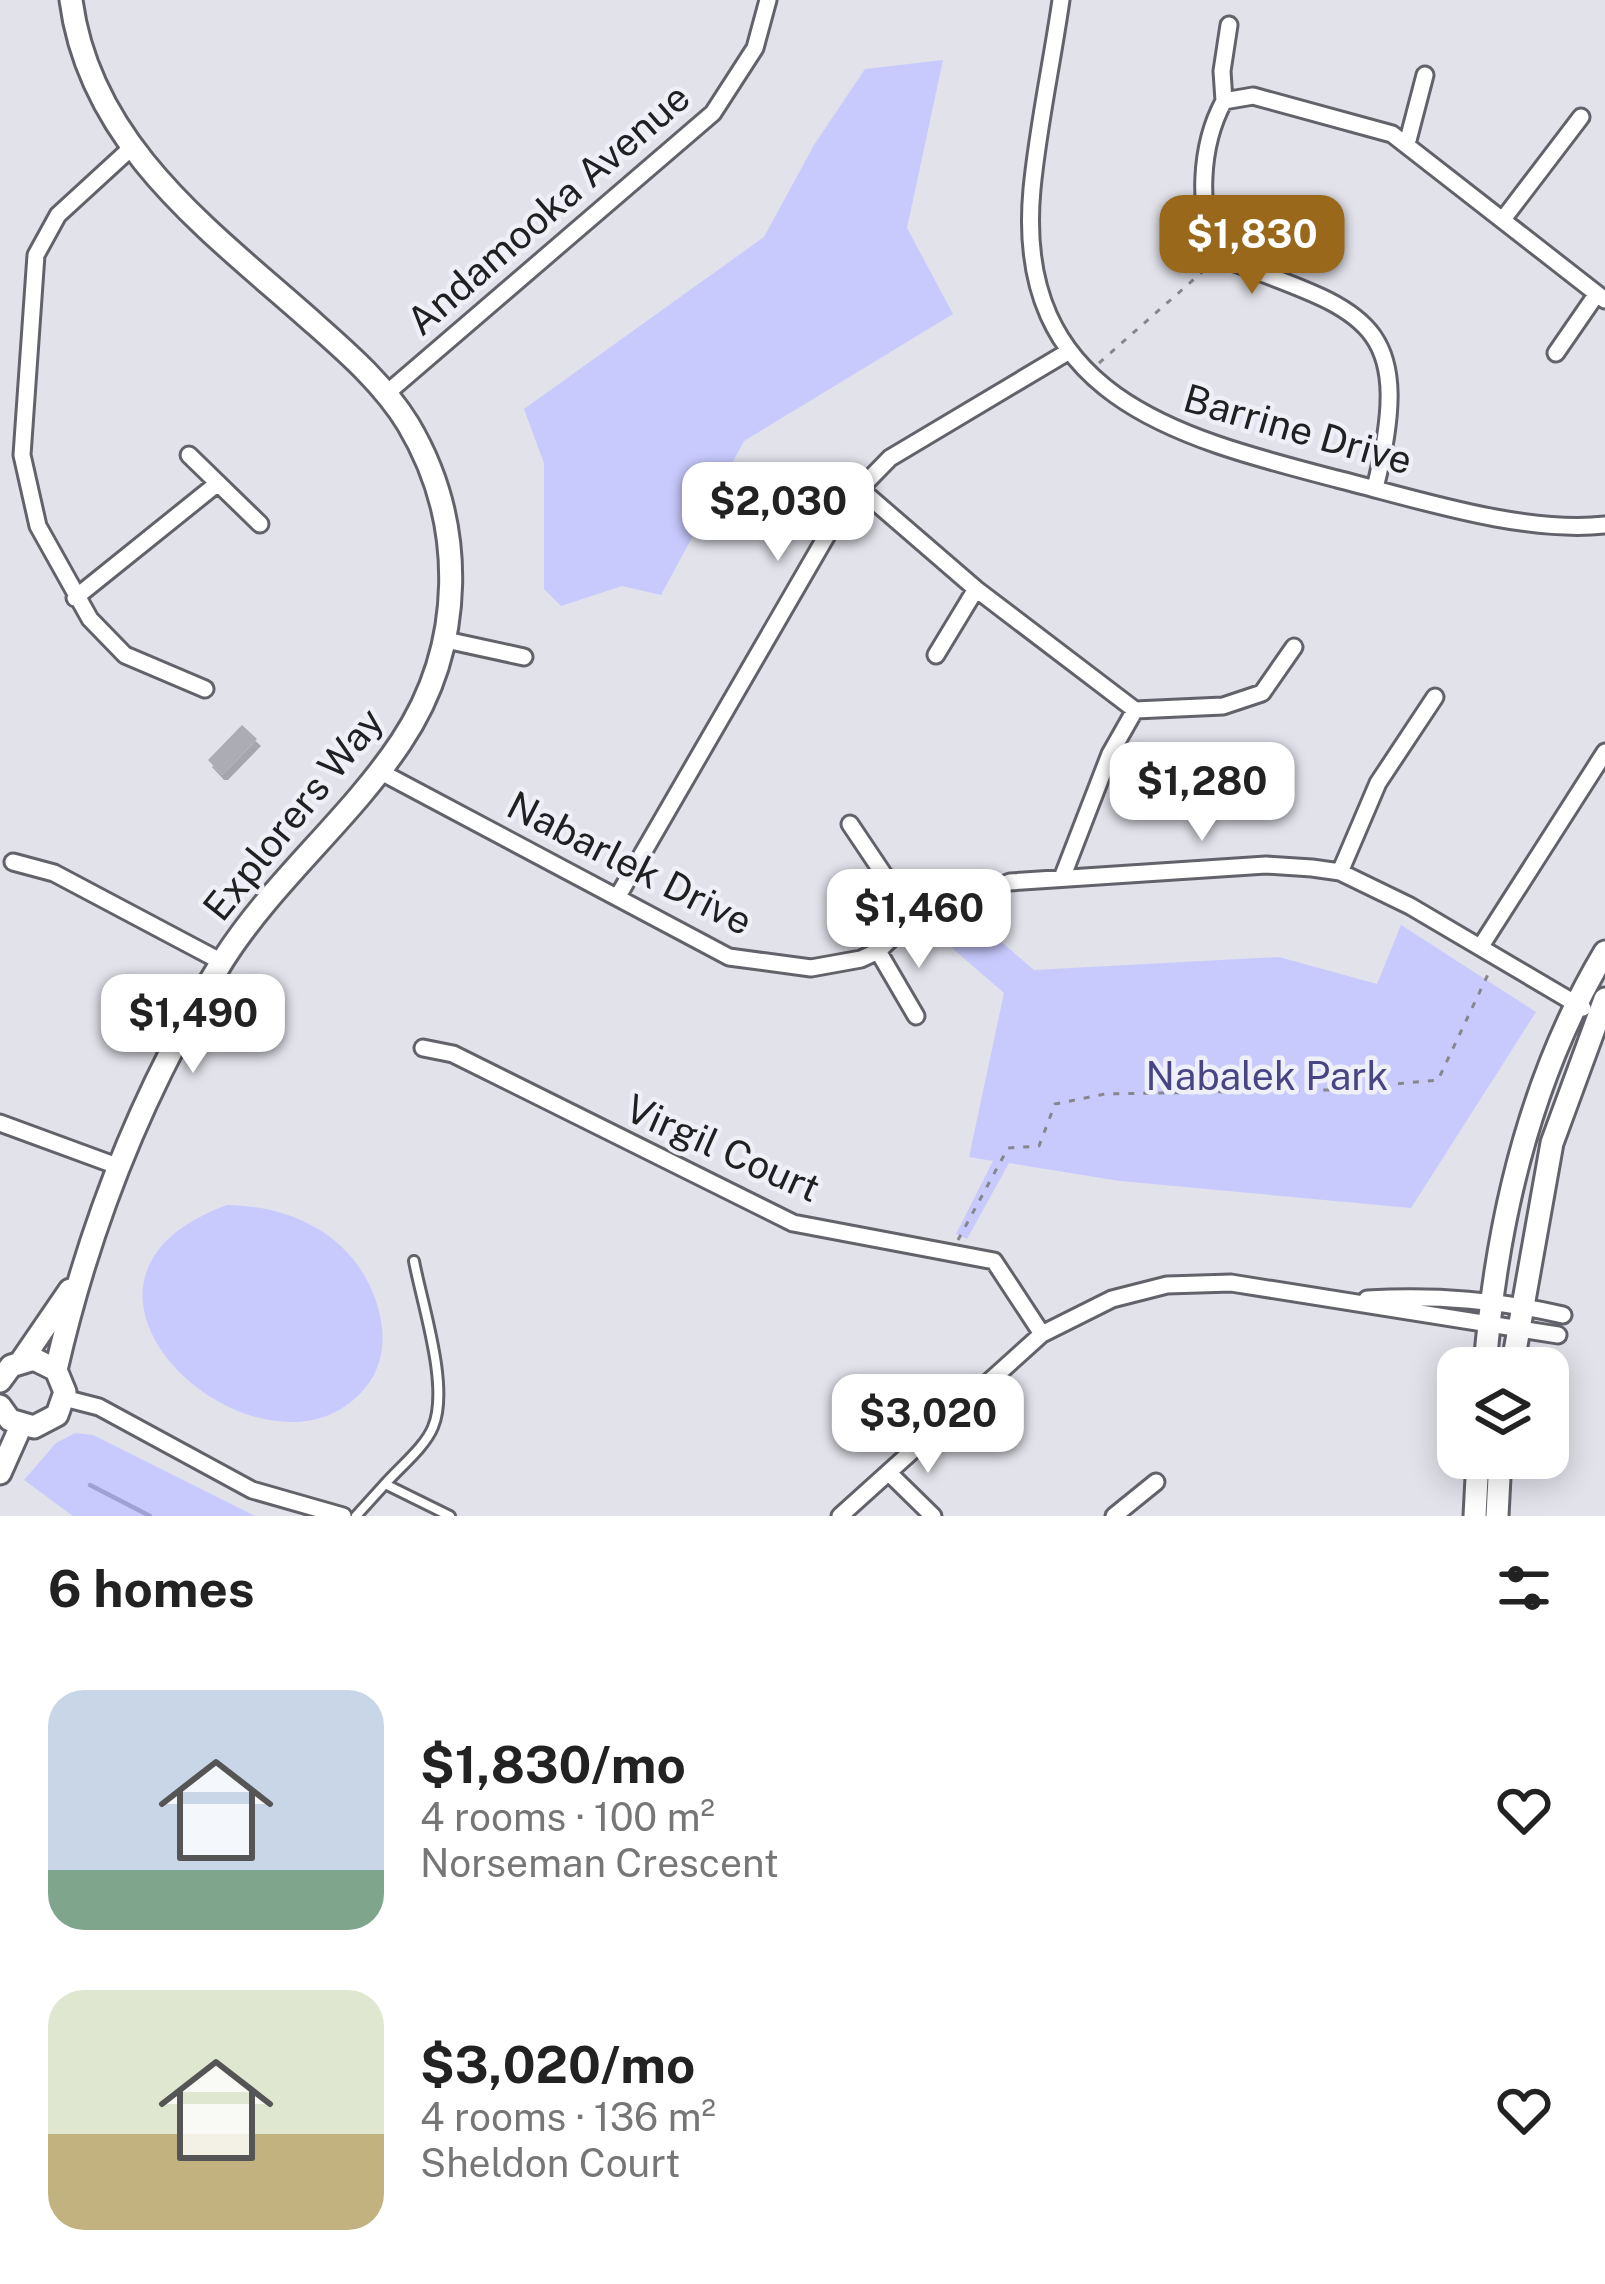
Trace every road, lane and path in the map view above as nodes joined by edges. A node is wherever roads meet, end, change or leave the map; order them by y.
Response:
1 (71, 0) edge
2 (768, 0) edge
3 (1061, 0) edge
4 (1229, 25) dead end
5 (1425, 75) dead end
6 (1224, 100) junction
7 (1581, 117) dead end
8 (1406, 144) junction
9 (130, 148) junction
10 (1504, 218) junction
11 (1220, 257) junction
12 (1600, 298) edge
13 (1066, 353) junction
14 (1556, 353) dead end
15 (1088, 373) junction
16 (387, 393) junction
17 (0, 454) edge
18 (22, 455) junction
19 (189, 455) dead end
20 (218, 483) junction
21 (860, 488) junction
22 (1375, 488) junction
23 (260, 524) dead end
24 (1605, 525) edge
25 (976, 590) junction
26 (75, 598) junction
27 (446, 640) junction
28 (1294, 647) dead end
29 (936, 655) dead end
30 (524, 657) dead end
31 (206, 689) dead end
32 (1435, 697) dead end
33 (1135, 710) junction
34 (1605, 752) edge
35 (379, 771) junction
36 (850, 824) dead end
37 (14, 862) dead end
38 (1340, 872) junction
39 (1062, 878) junction
40 (618, 896) junction
41 (913, 918) junction
42 (878, 951) junction
43 (1489, 951) junction
44 (1605, 952) edge
45 (222, 962) junction
46 (1592, 1006) edge
47 (916, 1016) dead end
48 (423, 1048) dead end
49 (0, 1123) edge
50 (117, 1166) junction
51 (951, 1252) junction
52 (414, 1261) dead end
53 (76, 1279) junction
54 (1522, 1305) junction
55 (1489, 1313) junction
56 (1563, 1315) dead end
57 (1518, 1328) junction
58 (1042, 1334) junction
59 (1558, 1335) dead end
60 (1487, 1347) edge
61 (1515, 1347) edge
62 (22, 1360) junction
63 (56, 1370) junction
64 (0, 1381) edge
65 (64, 1398) junction
66 (0, 1406) edge
67 (21, 1426) junction
68 (0, 1473) edge
69 (889, 1474) junction
70 (1477, 1479) edge
71 (1499, 1479) edge
72 (1156, 1482) dead end
73 (385, 1484) junction
74 (343, 1516) edge
75 (356, 1516) edge
76 (450, 1516) edge
77 (840, 1516) edge
78 (933, 1516) edge
79 (1114, 1516) edge
80 (1475, 1516) edge
81 (1497, 1516) edge

1 - 9 street, Explorers Way
2 - 16 street, Andamooka Avenue
3 - 13 street, Barrine Drive
4 - 6 street
5 - 8 street
6 - 8 street
6 - 11 street
7 - 10 street
8 - 10 street
9 - 16 street, Explorers Way
9 - 18 street
10 - 12 street
11 - 15 path
11 - 22 street
12 - 14 street
13 - 15 street, Barrine Drive
13 - 21 street
15 - 22 street, Barrine Drive
16 - 27 street, Explorers Way
17 - 18 street
18 - 26 street
19 - 20 street
20 - 23 street
20 - 26 street
21 - 25 street
21 - 40 street
22 - 24 street, Barrine Drive
25 - 29 street
25 - 33 street
26 - 31 street
27 - 30 street
27 - 35 street, Explorers Way
28 - 33 street
32 - 38 street
33 - 39 street
34 - 43 street
35 - 40 street, Nabarlek Drive
35 - 45 street, Explorers Way
36 - 41 street
37 - 45 street
38 - 39 street, Nabarlek Drive
38 - 43 street, Nabarlek Drive
39 - 41 street, Nabarlek Drive
40 - 42 street, Nabarlek Drive
41 - 42 street, Nabarlek Drive
42 - 47 street
43 - 46 street, Nabarlek Drive
43 - 51 path
44 - 46 street
45 - 50 street, Explorers Way
46 - 54 street
46 - 55 street
48 - 51 street, Virgil Court
49 - 50 street
50 - 53 street, Explorers Way
51 - 58 street, Virgil Court
52 - 73 lane
53 - 62 street, Explorers Way
53 - 63 street, Explorers Way
54 - 55 street
54 - 56 street
54 - 57 street
55 - 57 street
55 - 58 street
55 - 60 street
57 - 59 street
57 - 61 street
58 - 69 street
62 - 63 street
62 - 64 street, Explorers Way
63 - 65 street, Explorers Way
65 - 67 street
65 - 74 street
66 - 67 street
67 - 68 street
69 - 77 street
69 - 78 street
70 - 80 street
71 - 81 street
72 - 79 street
73 - 75 lane
73 - 76 lane

